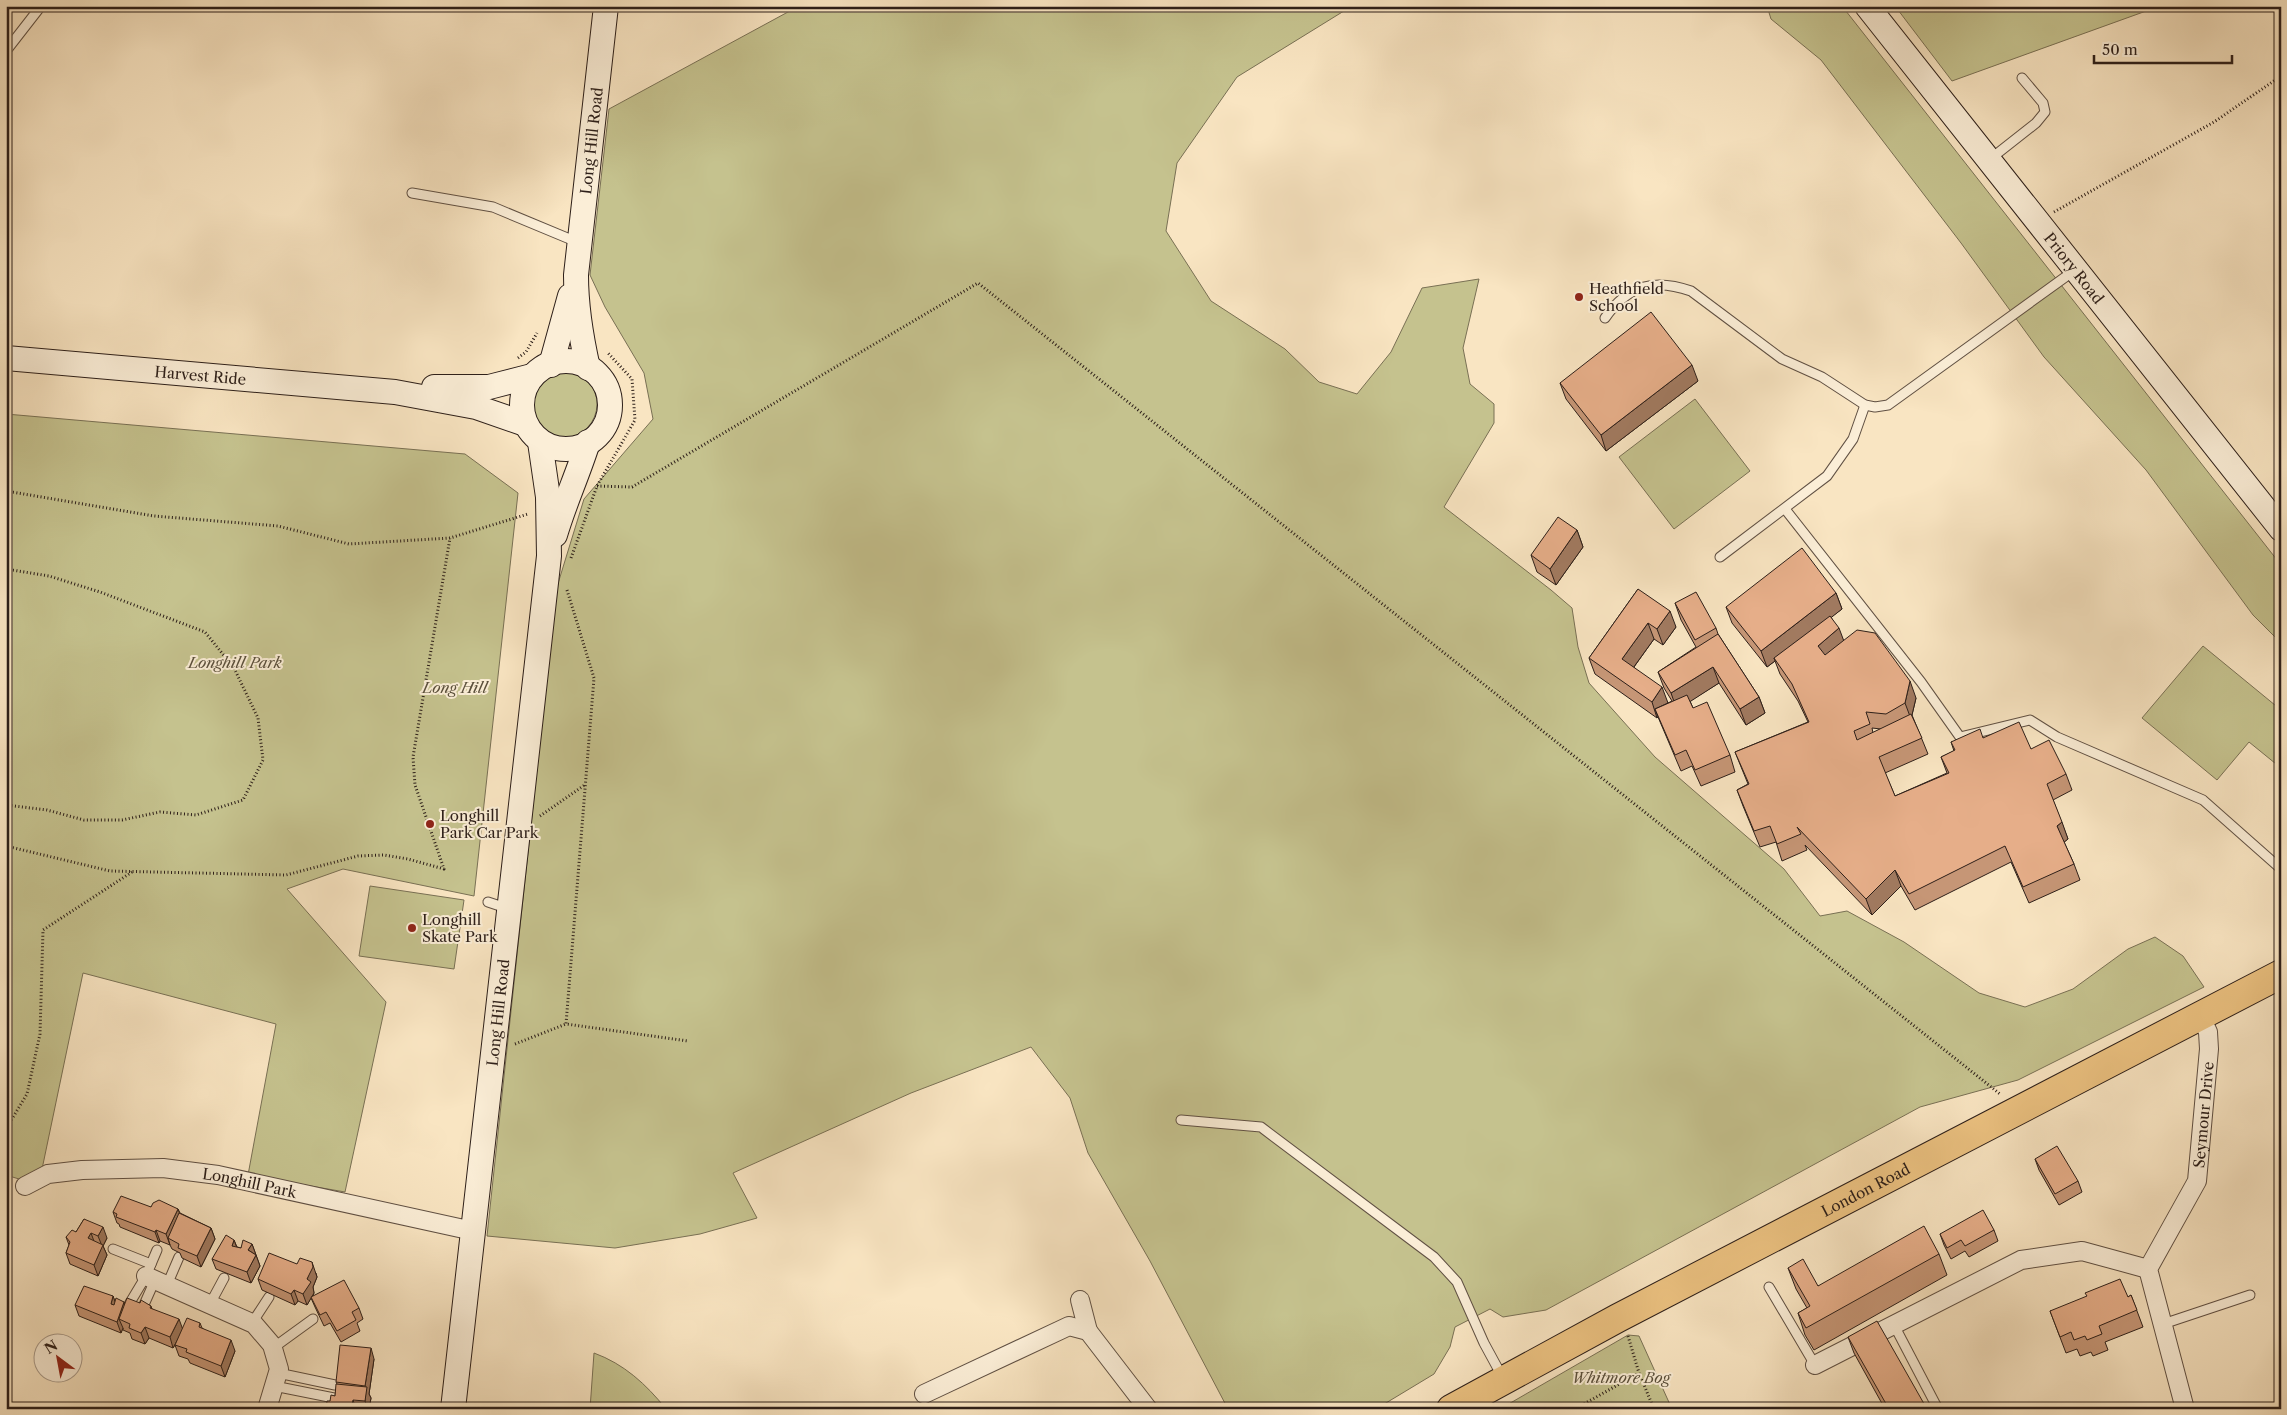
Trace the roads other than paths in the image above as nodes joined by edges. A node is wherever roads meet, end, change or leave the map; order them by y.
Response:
1 (41, 6) edge
2 (606, 6) edge
3 (1867, 6) edge
4 (6, 50) edge
5 (2022, 78) dead end
6 (1989, 160) junction
7 (412, 193) dead end
8 (580, 243) junction
9 (2076, 270) junction
10 (576, 275) junction
11 (1605, 318) dead end
12 (6, 358) edge
13 (588, 368) junction
14 (542, 370) junction
15 (395, 392) junction
16 (1865, 405) junction
17 (532, 433) junction
18 (588, 442) junction
19 (1785, 509) junction
20 (2281, 529) edge
21 (1720, 557) dead end
22 (559, 558) junction
23 (2281, 869) edge
24 (2281, 974) edge
25 (2200, 1015) junction
26 (1181, 1120) dead end
27 (25, 1186) dead end
28 (474, 1231) junction
29 (113, 1249) dead end
30 (158, 1250) dead end
31 (179, 1257) edge
32 (2148, 1269) junction
33 (155, 1276) junction
34 (224, 1278) dead end
35 (1769, 1286) dead end
36 (2250, 1295) dead end
37 (269, 1297) dead end
38 (1080, 1300) dead end
39 (210, 1304) junction
40 (128, 1306) edge
41 (143, 1307) edge
42 (314, 1319) dead end
43 (252, 1323) junction
44 (2163, 1324) junction
45 (1894, 1325) junction
46 (1088, 1331) junction
47 (273, 1348) junction
48 (1814, 1365) joint
49 (276, 1380) junction
50 (1504, 1380) junction
51 (335, 1385) edge
52 (924, 1394) dead end
53 (334, 1398) edge
54 (268, 1409) edge
55 (452, 1409) edge
56 (1148, 1409) edge
57 (1452, 1409) edge
58 (1938, 1409) edge
59 (2186, 1409) edge

1 - 4 lane
2 - 8 street, Long Hill Road
3 - 6 street, Priory Road
5 - 6 lane
6 - 9 street, Priory Road
7 - 8 lane
8 - 10 street, Long Hill Road
9 - 16 lane
9 - 20 street, Priory Road
10 - 13 street, Long Hill Road
10 - 14 street, Long Hill Road
11 - 16 lane
12 - 15 street, Harvest Ride
13 - 14 street
13 - 18 street
14 - 15 street, Harvest Ride
14 - 17 street
15 - 17 street, Harvest Ride
16 - 19 lane
17 - 18 street
17 - 22 street, Long Hill Road
18 - 22 street, Long Hill Road
19 - 21 lane
19 - 23 lane
22 - 28 street, Long Hill Road
24 - 25 main road, London Road
25 - 32 street, Seymour Drive
25 - 50 main road, London Road
26 - 50 lane
27 - 28 street, Longhill Park
28 - 55 street, Long Hill Road
29 - 33 lane
30 - 33 lane
31 - 33 lane
32 - 44 street
32 - 45 street
33 - 39 street
33 - 40 lane
33 - 41 lane
34 - 39 lane
35 - 48 lane
36 - 44 lane
37 - 43 lane
38 - 46 street
39 - 43 street
42 - 47 lane
43 - 47 street
44 - 59 street
45 - 48 street
45 - 58 lane
46 - 52 street
46 - 56 street
47 - 49 street
49 - 51 lane
49 - 53 lane
49 - 54 street
50 - 57 main road, London Road

